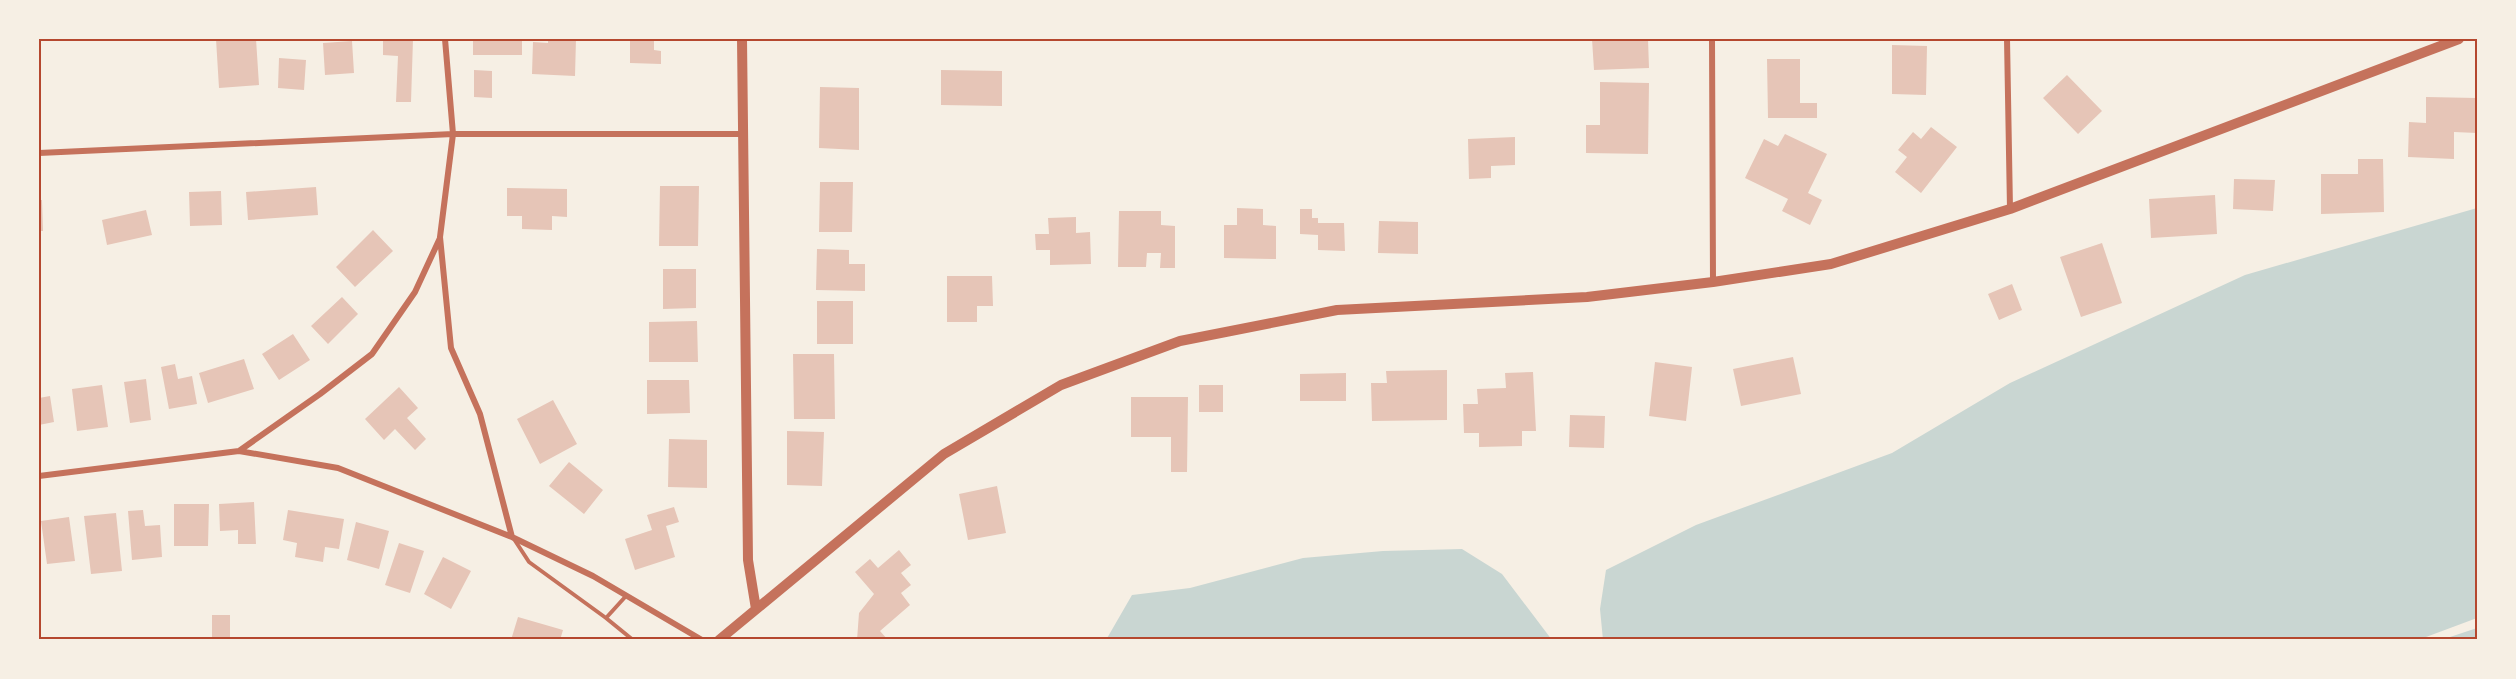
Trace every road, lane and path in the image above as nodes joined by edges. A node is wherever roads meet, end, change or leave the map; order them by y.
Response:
1 (445, 39) edge
2 (742, 39) edge
3 (1712, 39) edge
4 (2007, 39) edge
5 (2458, 39) edge
6 (453, 134) junction
7 (742, 134) junction
8 (39, 153) edge
9 (2010, 209) junction
10 (440, 237) junction
11 (1713, 282) junction
12 (239, 450) junction
13 (39, 476) edge
14 (512, 537) junction
15 (626, 596) junction
16 (756, 609) junction
17 (606, 618) junction
18 (633, 640) edge
19 (702, 640) edge
20 (719, 640) edge

1 - 6 street
2 - 7 street
3 - 11 street
4 - 9 street
5 - 9 street
6 - 7 street
6 - 8 street
6 - 10 street
7 - 16 street
9 - 11 street
10 - 12 street
10 - 14 street
11 - 16 street
12 - 13 street
12 - 14 street
14 - 15 street
14 - 17 lane
15 - 17 lane
15 - 19 street
16 - 20 street
17 - 18 lane

